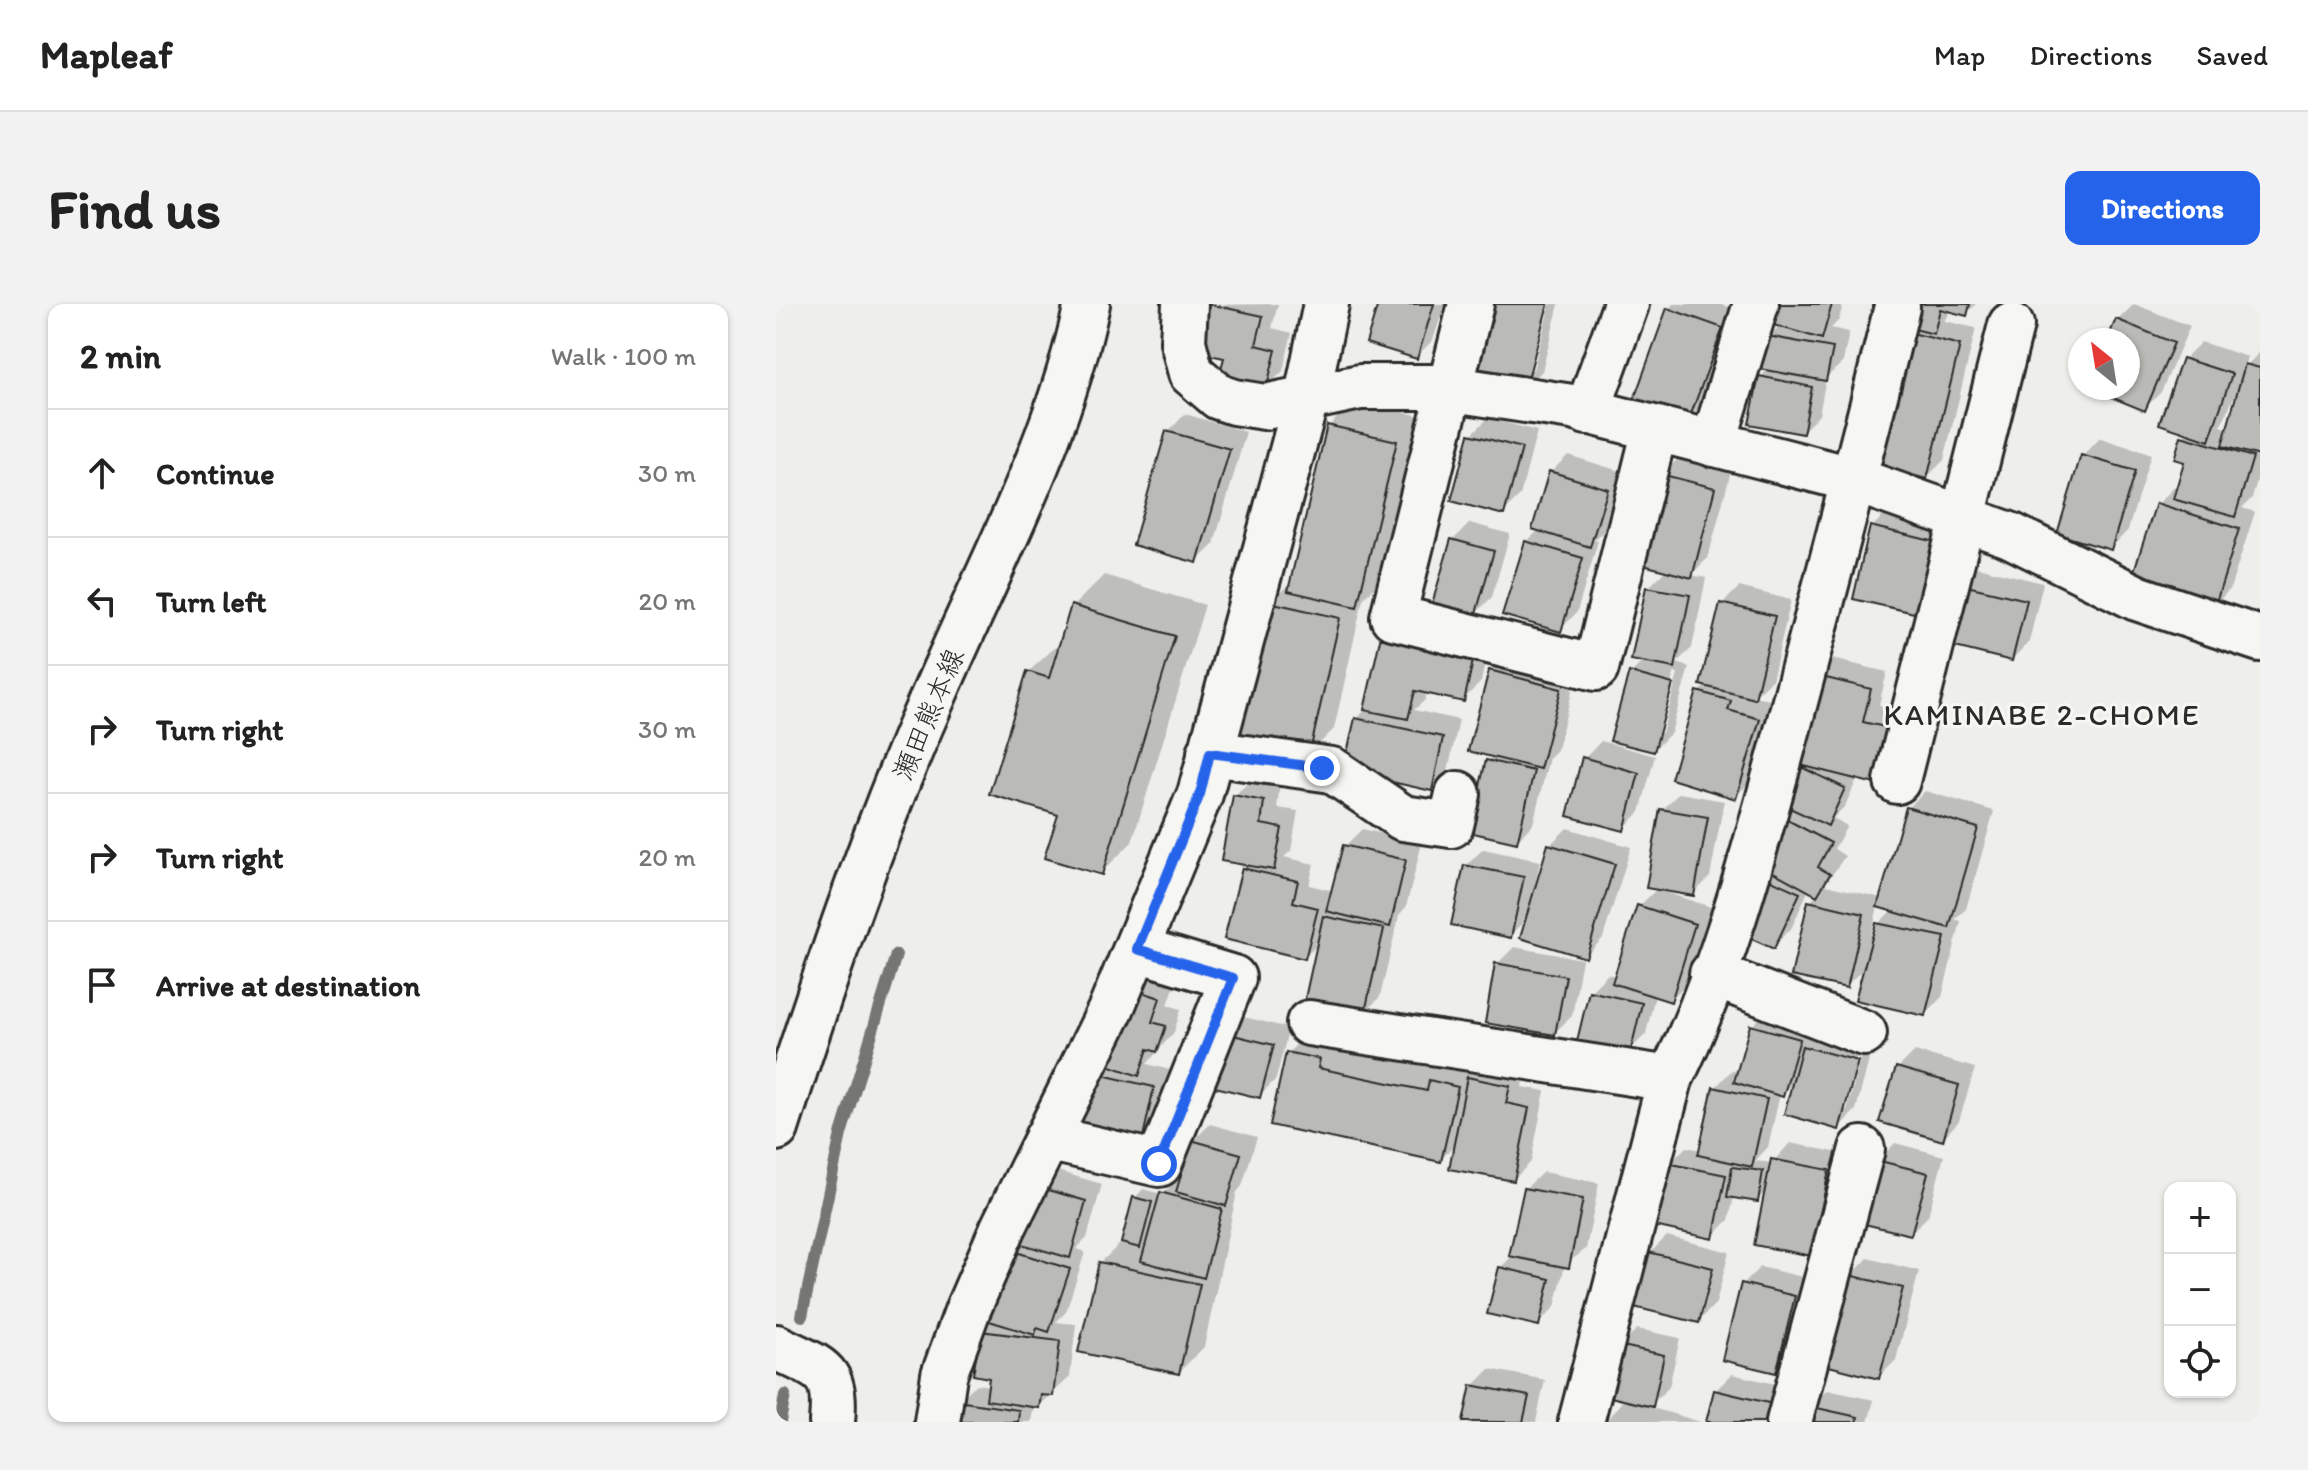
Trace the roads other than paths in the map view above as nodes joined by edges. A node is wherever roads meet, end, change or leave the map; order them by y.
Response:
1 (1087, 304) edge
2 (1185, 304) edge
3 (1326, 304) edge
4 (1471, 304) edge
5 (1626, 304) edge
6 (1756, 304) edge
7 (1897, 307) dead end
8 (2011, 325) dead end
9 (1447, 388) junction
10 (1307, 396) junction
11 (1587, 412) junction
12 (1655, 429) junction
13 (1713, 444) junction
14 (1855, 480) junction
15 (1965, 518) junction
16 (2260, 639) edge
17 (1210, 753) junction
18 (1897, 781) dead end
19 (1452, 822) dead end
20 (1137, 949) junction
21 (1712, 974) junction
22 (1309, 1023) dead end
23 (1864, 1033) dead end
24 (1670, 1079) junction
25 (776, 1128) edge
26 (1047, 1138) junction
27 (1862, 1149) dead end
28 (776, 1347) edge
29 (832, 1422) edge
30 (937, 1422) edge
31 (1581, 1422) edge
32 (1789, 1422) edge

1 - 25 street, 瀬田熊本線
2 - 10 street
3 - 10 street
4 - 9 street
5 - 11 street
6 - 13 street
7 - 14 street
8 - 15 street
9 - 10 street
9 - 11 street
9 - 12 street
10 - 17 street
11 - 12 street
12 - 13 street
13 - 14 street
14 - 15 street
14 - 21 street
15 - 16 street
15 - 18 street
17 - 19 street
17 - 20 street
20 - 26 street
20 - 26 street
21 - 23 street
21 - 24 street
22 - 24 street
24 - 31 street
26 - 30 street
27 - 32 street
28 - 29 street

